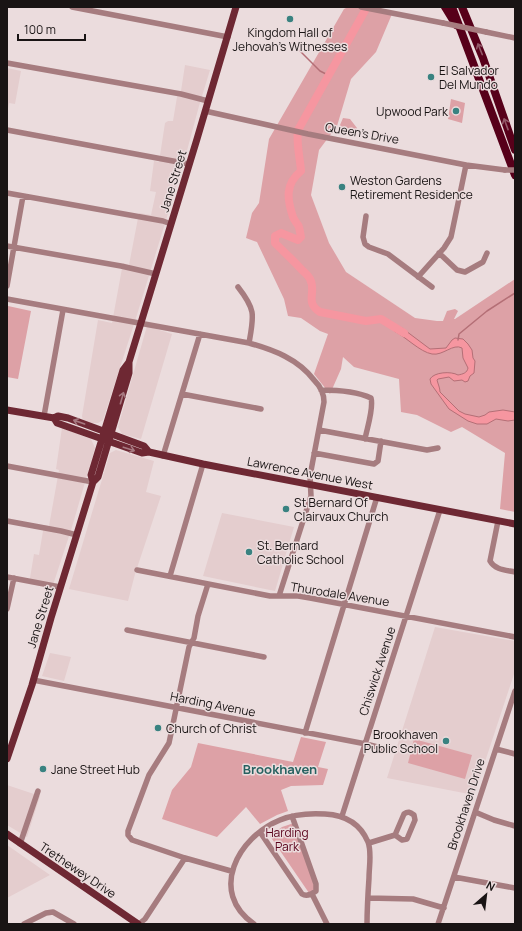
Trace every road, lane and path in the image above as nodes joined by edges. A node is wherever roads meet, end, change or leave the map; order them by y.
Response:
1 (72, 7) edge
2 (236, 7) edge
3 (361, 7) edge
4 (445, 7) edge
5 (452, 7) edge
6 (463, 7) edge
7 (228, 36) junction
8 (464, 36) junction
9 (515, 38) edge
10 (7, 63) edge
11 (208, 101) junction
12 (205, 111) junction
13 (7, 130) edge
14 (515, 150) edge
15 (189, 164) junction
16 (466, 165) junction
17 (515, 170) edge
18 (515, 175) edge
19 (7, 193) edge
20 (23, 196) junction
21 (366, 216) dead end
22 (171, 224) junction
23 (7, 246) edge
24 (14, 247) junction
25 (440, 253) junction
26 (487, 253) dead end
27 (156, 274) junction
28 (418, 277) junction
29 (7, 286) edge
30 (238, 287) dead end
31 (432, 287) dead end
32 (7, 299) edge
33 (63, 310) junction
34 (141, 323) junction
35 (200, 334) junction
36 (249, 342) junction
37 (129, 362) junction
38 (321, 390) junction
39 (182, 394) junction
40 (262, 409) dead end
41 (7, 410) edge
42 (44, 416) junction
43 (54, 418) junction
44 (319, 430) junction
45 (104, 431) junction
46 (111, 434) junction
47 (102, 439) junction
48 (365, 439) junction
49 (381, 441) junction
50 (109, 442) junction
51 (438, 448) dead end
52 (149, 452) junction
53 (314, 453) junction
54 (163, 456) junction
55 (203, 464) junction
56 (7, 466) edge
57 (94, 482) junction
58 (311, 484) junction
59 (377, 497) junction
60 (440, 510) junction
61 (498, 521) junction
62 (7, 522) edge
63 (515, 524) edge
64 (77, 535) junction
65 (137, 570) dead end
66 (515, 572) edge
67 (170, 576) junction
68 (7, 577) edge
69 (14, 578) junction
70 (208, 584) junction
71 (60, 587) junction
72 (279, 596) junction
73 (345, 605) junction
74 (7, 609) edge
75 (406, 617) junction
76 (127, 630) dead end
77 (515, 637) edge
78 (191, 643) junction
79 (264, 657) dead end
80 (33, 680) junction
81 (515, 691) edge
82 (175, 707) junction
83 (305, 732) junction
84 (366, 744) junction
85 (496, 749) junction
86 (390, 750) dead end
87 (515, 754) edge
88 (7, 759) edge
89 (38, 791) dead end
90 (475, 812) junction
91 (292, 816) junction
92 (342, 816) junction
93 (515, 826) edge
94 (260, 832) junction
95 (7, 834) edge
96 (395, 835) junction
97 (20, 844) junction
98 (369, 844) junction
99 (185, 858) junction
100 (231, 871) junction
101 (454, 877) junction
102 (515, 888) edge
103 (312, 894) junction
104 (368, 898) junction
105 (444, 908) junction
106 (24, 924) edge
107 (74, 924) edge
108 (139, 924) edge
109 (254, 924) edge
110 (327, 924) edge
111 (367, 924) edge
112 (438, 924) edge

1 - 7 street
2 - 7 main road, Jane Street
3 - 9 street, bridge
4 - 8 highway
5 - 8 highway
14 -> 6 highway
7 - 11 main road, Jane Street
8 - 18 highway
10 - 11 street
11 - 12 main road, Jane Street
12 - 15 main road, Jane Street
12 - 16 street, Queen's Drive
13 - 15 street
15 - 22 main road, Jane Street
16 - 17 street, Queen's Drive, bridge
16 - 25 street
19 - 20 street
20 - 22 street
20 - 24 street
21 - 28 street
22 - 27 main road, Jane Street
23 - 24 street
24 - 27 street
24 - 29 street
25 - 26 street
25 - 28 street
27 - 34 main road, Jane Street
28 - 31 street
30 - 36 street
32 - 33 street
33 - 34 street
33 - 42 street
34 - 35 street
34 - 37 main road, Jane Street
35 - 36 street
35 - 39 street
36 - 38 street
37 - 45 main road, Jane Street
46 -> 37 main road, Jane Street
38 - 44 street
38 - 48 street
39 - 40 street
39 - 54 street
41 - 42 main road, Lawrence Avenue West
42 - 43 main road, Lawrence Avenue West
45 -> 43 main road, Lawrence Avenue West
43 - 47 main road, Lawrence Avenue West
44 - 48 street
44 - 53 street
45 - 46 main road, Lawrence Avenue West
45 - 47 main road, Jane Street
46 - 50 main road, Jane Street
46 - 52 main road, Lawrence Avenue West
47 - 50 main road, Lawrence Avenue West
47 - 57 main road, Jane Street
48 - 49 street
49 - 51 street
49 - 53 street
50 -> 52 main road, Lawrence Avenue West
50 - 57 main road, Jane Street
52 - 54 main road, Lawrence Avenue West
53 - 58 street
54 - 55 main road, Lawrence Avenue West
55 - 58 main road, Lawrence Avenue West
55 - 67 street
56 - 57 street
57 - 64 main road, Jane Street
58 - 59 main road, Lawrence Avenue West
58 - 72 street
59 - 60 main road, Lawrence Avenue West
59 - 73 street
60 - 61 main road, Lawrence Avenue West
60 - 75 street, Chiswick Avenue
61 - 63 main road, Lawrence Avenue West
61 - 66 street
62 - 64 street
64 - 71 main road, Jane Street
65 - 67 street, Thurodale Avenue
67 - 70 street, Thurodale Avenue
68 - 69 street
69 - 71 street
69 - 74 street
70 - 72 street, Thurodale Avenue
70 - 78 street
71 - 80 main road, Jane Street
72 - 73 street, Thurodale Avenue
73 - 75 street, Thurodale Avenue
73 - 83 street
75 - 77 street, Thurodale Avenue
75 - 84 street, Chiswick Avenue
76 - 78 street
78 - 79 street
78 - 82 street
80 - 82 street, Harding Avenue
80 - 88 main road, Jane Street
81 - 85 street, Brookhaven Drive
82 - 83 street, Harding Avenue
82 - 99 street
83 - 84 street, Harding Avenue
84 - 86 street, Harding Avenue
84 - 92 street, Chiswick Avenue
85 - 87 street
85 - 90 street, Brookhaven Drive
89 - 97 street
90 - 93 street
90 - 101 street, Brookhaven Drive
91 - 92 street
91 - 94 street
91 - 103 street
92 - 98 street
94 - 100 street
94 - 103 street
95 - 97 main road, Trethewey Drive
96 - 96 street
96 - 98 street
97 - 108 main road, Trethewey Drive
98 - 104 street
99 - 100 street
99 - 108 street
100 - 109 street
101 - 102 street
101 - 105 street, Brookhaven Drive
103 - 110 street
104 - 105 street
104 - 111 street
105 - 112 street, Brookhaven Drive
106 - 107 street

